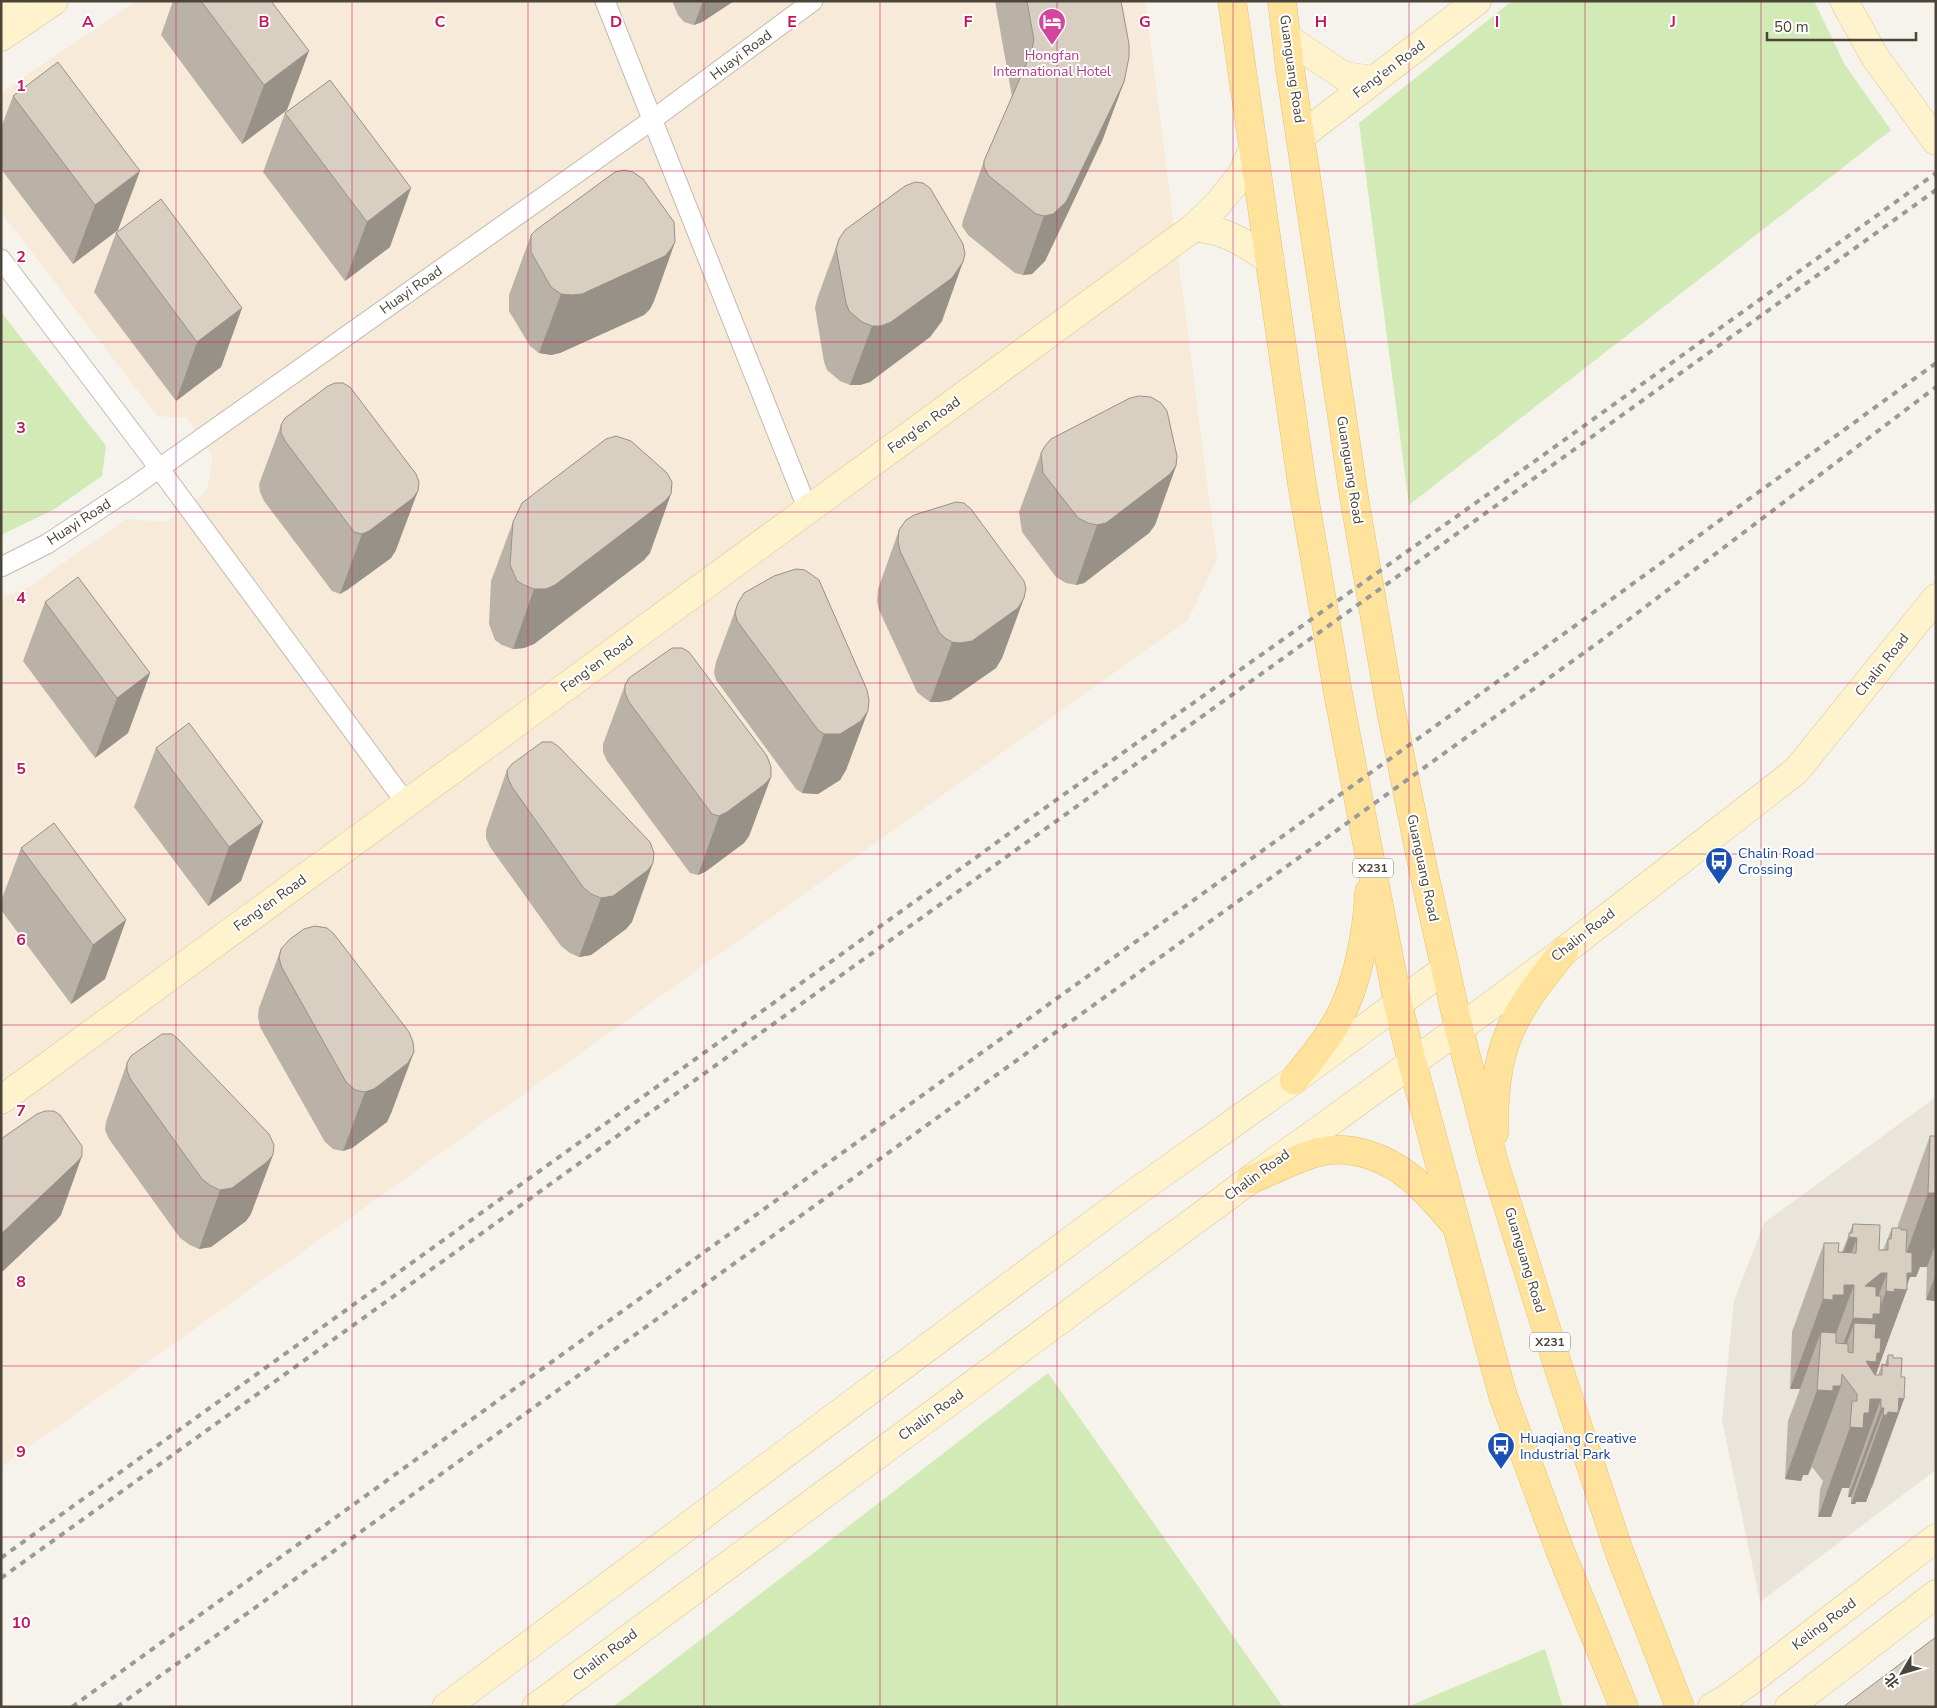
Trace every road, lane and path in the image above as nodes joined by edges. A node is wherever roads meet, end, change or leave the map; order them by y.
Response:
1 (12, 1) edge
2 (54, 1) edge
3 (605, 1) edge
4 (813, 1) edge
5 (1232, 1) edge
6 (1282, 1) edge
7 (1477, 1) edge
8 (1844, 1) edge
9 (1, 9) edge
10 (1, 37) edge
11 (1287, 38) junction
12 (1374, 80) junction
13 (652, 120) junction
14 (1301, 136) junction
15 (1936, 141) edge
16 (1253, 148) junction
17 (1193, 228) junction
18 (1, 259) edge
19 (1270, 260) junction
20 (159, 468) junction
21 (808, 510) junction
22 (1, 567) edge
23 (1936, 598) edge
24 (406, 803) junction
25 (1371, 855) junction
26 (1564, 951) junction
27 (1445, 969) junction
28 (1398, 1004) junction
29 (1459, 1029) junction
30 (1412, 1062) junction
31 (1294, 1080) junction
32 (1, 1100) edge
33 (1493, 1159) junction
34 (1251, 1180) junction
35 (1457, 1227) junction
36 (1936, 1538) edge
37 (1936, 1594) edge
38 (446, 1707) edge
39 (536, 1707) edge
40 (1624, 1707) edge
41 (1680, 1707) edge
42 (1712, 1707) edge
43 (1789, 1707) edge

1 - 9 street
2 - 10 street
3 - 13 street
4 - 13 street, Huayi Road
5 - 16 main road, X231
6 - 11 main road, Guanguang Road / X231
7 - 12 street, Feng'en Road
8 - 15 street
11 - 12 street
11 - 14 main road, Guanguang Road / X231
12 - 14 street, Feng'en Road
13 - 20 street, Huayi Road
13 - 21 street
14 - 27 main road, Guanguang Road / X231
16 - 17 street, Feng'en Road
16 - 19 main road, X231
17 - 19 street
17 - 21 street, Feng'en Road
18 - 20 street
19 - 25 main road, X231
20 - 22 street, Huayi Road
20 - 24 street
21 - 24 street, Feng'en Road
23 - 26 street, Chalin Road
24 - 32 street, Feng'en Road
25 - 28 main road, X231
25 - 31 main road
26 - 29 street, Chalin Road
26 - 33 main road
27 - 28 street
27 - 29 main road, Guanguang Road / X231
28 - 30 main road, X231
28 - 31 street
29 - 30 street, Chalin Road
29 - 33 main road, Guanguang Road / X231
30 - 34 street, Chalin Road
30 - 35 main road, X231
31 - 38 street
33 - 41 main road, Guanguang Road / X231
34 - 35 main road
34 - 39 street, Chalin Road
35 - 40 main road, X231
36 - 42 street, Keling Road
37 - 43 street

